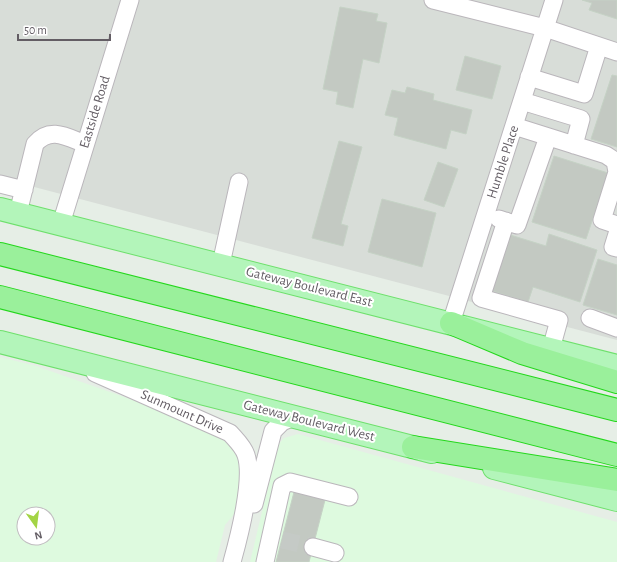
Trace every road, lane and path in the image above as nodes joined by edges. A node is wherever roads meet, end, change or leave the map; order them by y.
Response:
1 (130, 0) edge
2 (433, 0) edge
3 (554, 0) edge
4 (545, 28) junction
5 (599, 46) junction
6 (617, 52) edge
7 (529, 77) junction
8 (522, 101) junction
9 (514, 126) junction
10 (548, 137) junction
11 (86, 144) junction
12 (574, 145) junction
13 (239, 182) dead end
14 (0, 184) edge
15 (24, 190) junction
16 (9, 211) edge
17 (486, 215) junction
18 (506, 221) junction
19 (61, 224) junction
20 (617, 225) edge
21 (617, 234) edge
22 (617, 248) edge
23 (0, 254) edge
24 (221, 264) junction
25 (0, 297) edge
26 (590, 318) dead end
27 (451, 323) junction
28 (617, 328) edge
29 (0, 342) edge
30 (551, 349) junction
31 (61, 358) junction
32 (617, 366) edge
33 (617, 382) edge
34 (617, 410) edge
35 (294, 417) junction
36 (413, 448) junction
37 (617, 455) edge
38 (617, 480) edge
39 (349, 497) dead end
40 (617, 500) edge
41 (312, 547) tunnel mouth
42 (335, 553) dead end
43 (233, 559) edge
44 (265, 562) edge

1 - 11 street, Eastside Road
2 - 4 street
3 - 4 street, Humble Place
4 - 5 street
4 - 7 street, Humble Place
5 - 6 street
5 - 7 street
7 - 8 street, Humble Place
8 - 9 street, Humble Place
8 - 12 street
9 - 10 street
9 - 17 street, Humble Place
10 - 12 street
10 - 18 street
11 - 15 street
11 - 19 street, Eastside Road
12 - 20 street
13 - 24 street
14 - 15 street
15 - 16 street
16 - 19 main road, Gateway Boulevard East
17 - 18 street
17 - 27 street, Humble Place
18 - 30 street
19 - 24 main road, Gateway Boulevard East
21 - 22 street
23 - 34 highway
24 - 27 main road, Gateway Boulevard East
25 - 37 highway
26 - 28 street
27 - 30 main road, Gateway Boulevard East
27 - 33 highway
29 - 31 main road, Gateway Boulevard West
30 - 32 main road, Gateway Boulevard East
31 - 35 main road, Gateway Boulevard West
31 - 43 street, Sunmount Drive
35 - 36 main road, Gateway Boulevard West
35 - 43 street, Sunmount Drive
36 - 38 highway
36 - 40 main road, Gateway Boulevard West
39 - 44 street
41 - 42 street

